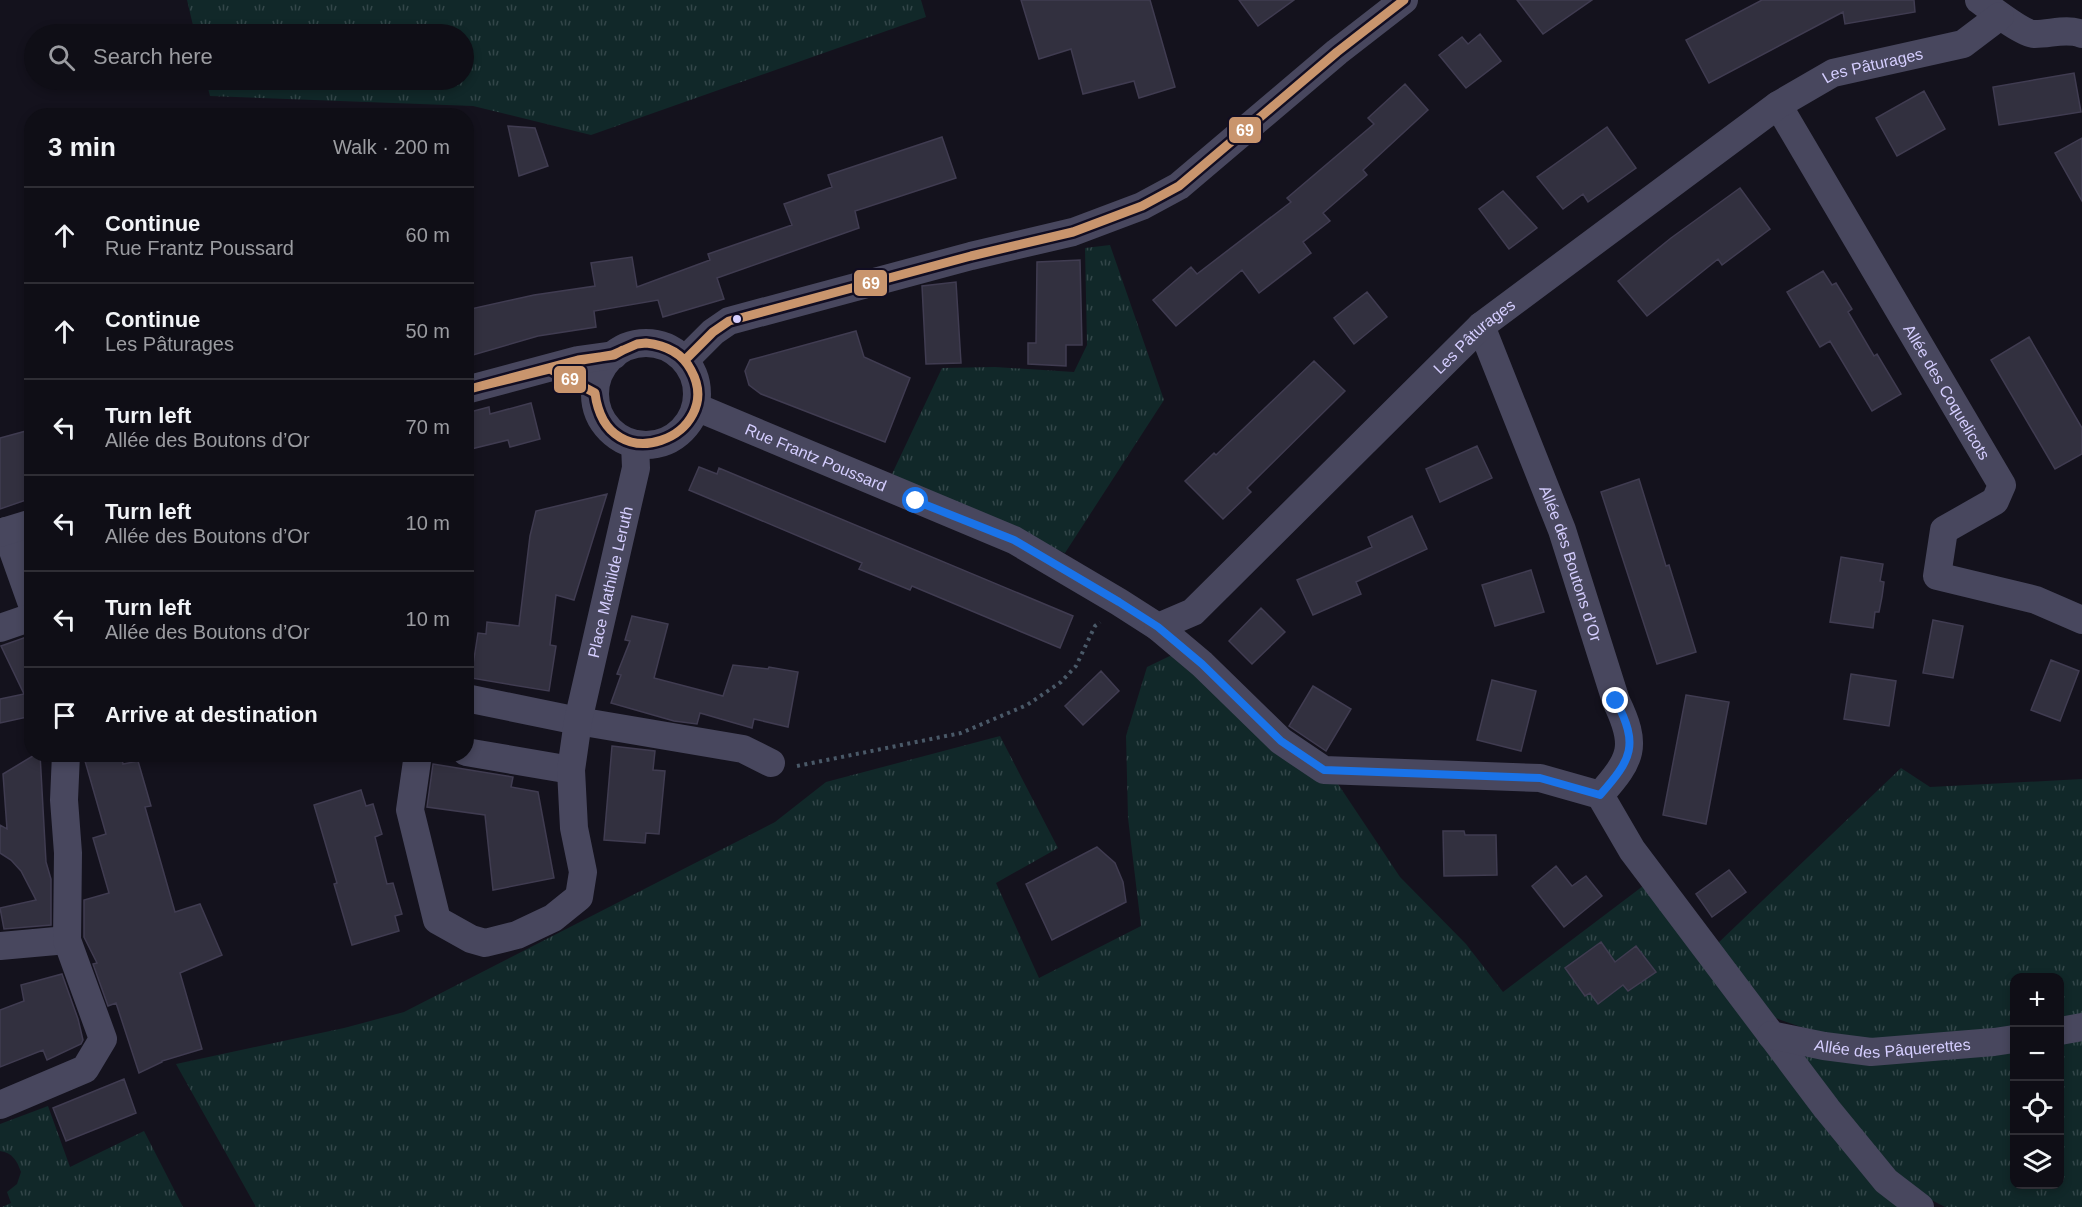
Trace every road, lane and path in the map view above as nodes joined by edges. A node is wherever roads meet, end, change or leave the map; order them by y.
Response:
1 (1404, 0) edge
2 (1989, 8) edge
3 (2082, 34) edge
4 (1778, 105) junction
5 (1481, 326) junction
6 (614, 355) junction
7 (685, 360) junction
8 (550, 369) junction
9 (474, 388) edge
10 (595, 393) junction
11 (696, 407) junction
12 (635, 444) junction
13 (12, 529) edge
14 (24, 574) edge
15 (1119, 602) junction
16 (24, 620) edge
17 (2082, 620) edge
18 (1158, 627) junction
19 (0, 628) edge
20 (474, 700) edge
21 (578, 721) junction
22 (474, 753) edge
23 (66, 762) edge
24 (417, 762) edge
25 (771, 763) joint
26 (571, 770) junction
27 (1600, 795) junction
28 (67, 940) junction
29 (0, 946) edge
30 (2082, 1027) edge
31 (2064, 1030) edge
32 (1771, 1035) junction
33 (2010, 1040) edge
34 (0, 1105) edge
35 (1920, 1207) edge

1 - 7 street
2 - 3 street
2 - 4 street, Les Pâturages
4 - 5 street, Les Pâturages
4 - 17 street, Allée des Coquelicots
5 - 18 street, Les Pâturages
5 - 27 street, Allée des Boutons d’Or
6 - 7 street
6 - 8 street
6 - 10 street
7 - 11 street
8 - 9 street
8 - 10 street
10 - 12 street
11 - 12 street
11 - 15 street, Rue Frantz Poussard
12 - 21 street, Place Mathilde Leruth
13 - 14 street
15 - 18 street, Rue Frantz Poussard
15 - 25 path
16 - 19 street
18 - 27 street
20 - 21 street
21 - 25 street
21 - 26 street, Place Mathilde Leruth
22 - 26 street
23 - 28 street
24 - 26 street, Place Mathilde Leruth
27 - 32 street, Allée des Pâquerettes
28 - 29 street
28 - 34 street
30 - 31 street
32 - 33 street, Allée des Pâquerettes
32 - 35 street, Allée des Pâquerettes

